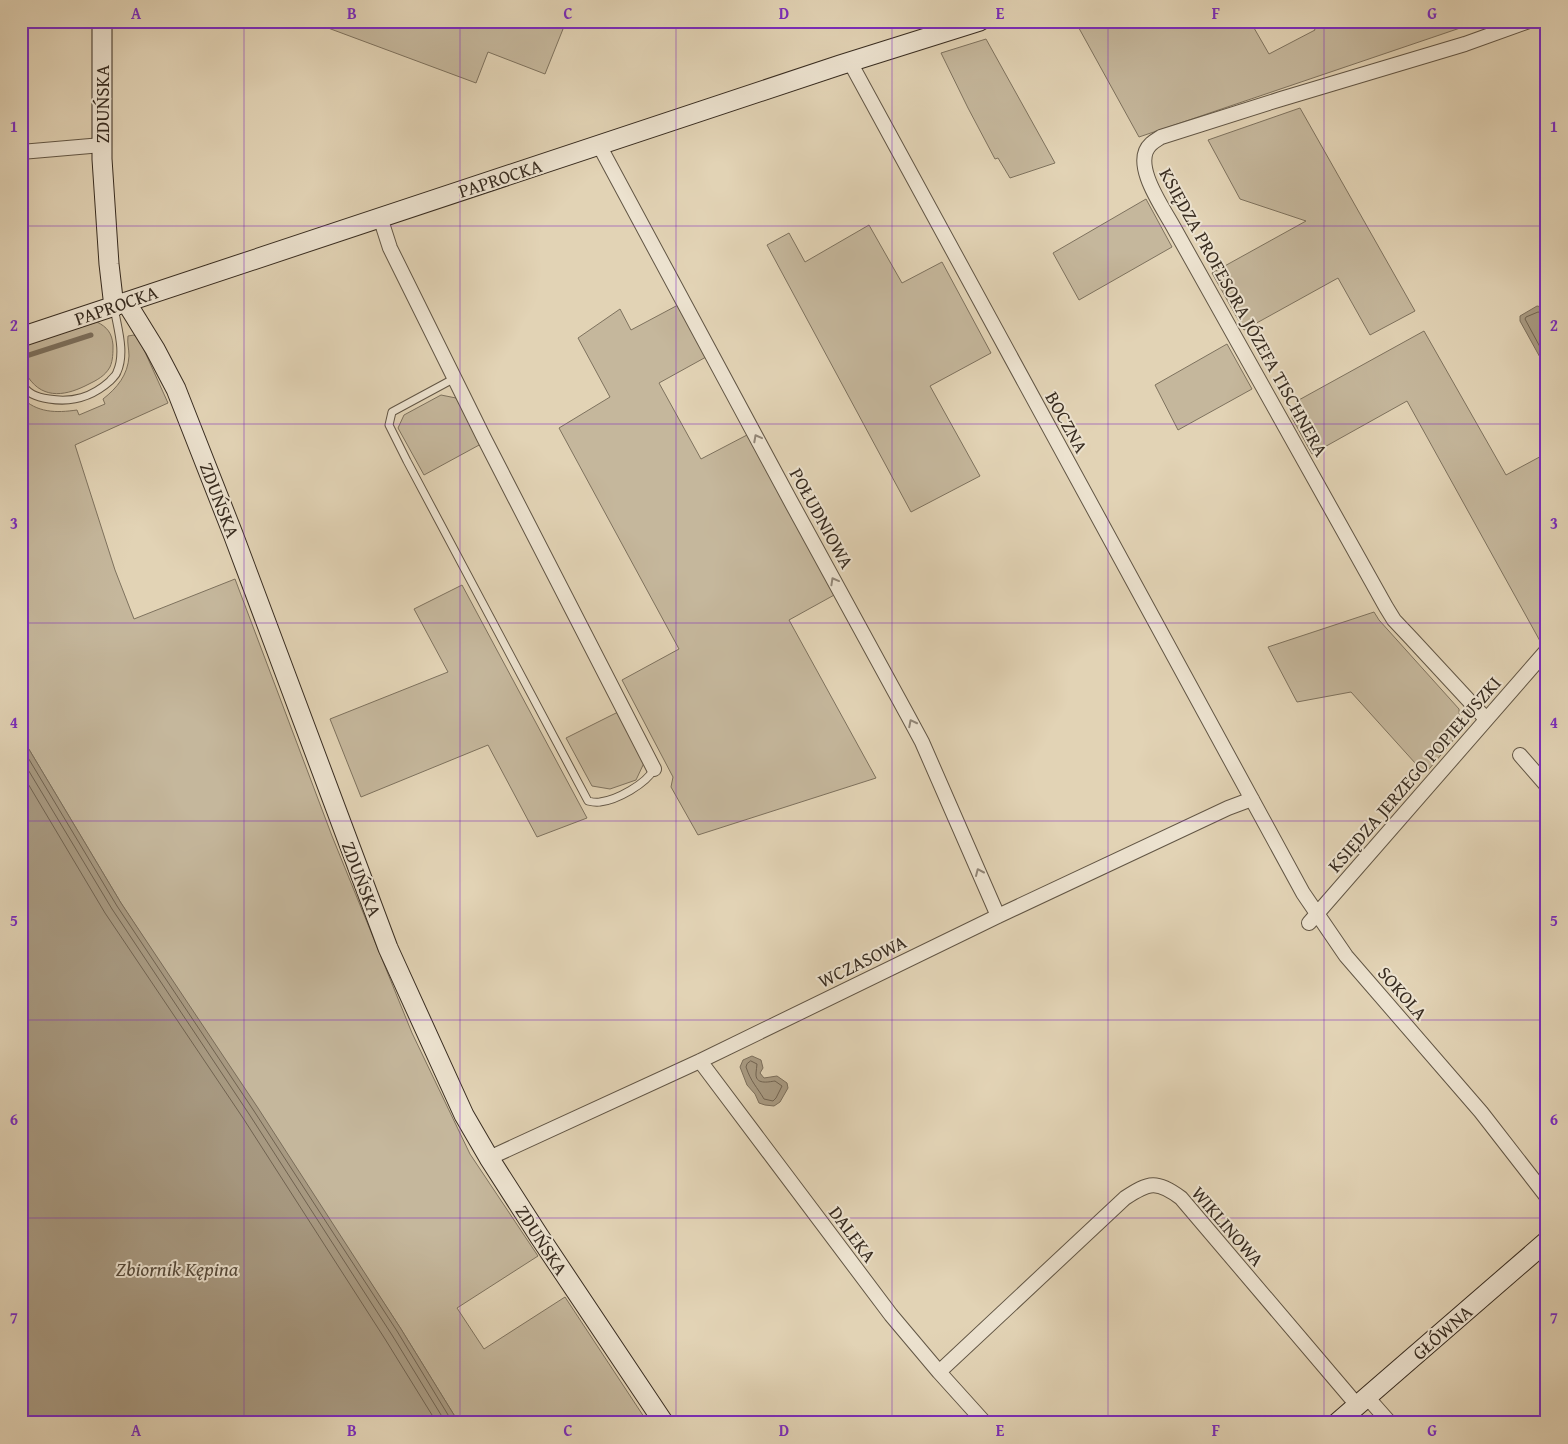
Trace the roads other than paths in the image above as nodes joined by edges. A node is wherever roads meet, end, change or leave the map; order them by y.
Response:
1 (102, 21) edge
2 (980, 21) edge
3 (1529, 21) edge
4 (850, 62) junction
5 (102, 145) junction
6 (599, 145) junction
7 (21, 152) edge
8 (380, 217) junction
9 (120, 304) junction
10 (21, 336) edge
11 (455, 378) junction
12 (21, 382) edge
13 (1547, 650) edge
14 (1486, 719) junction
15 (1520, 755) dead end
16 (654, 769) joint
17 (1547, 786) edge
18 (1252, 799) junction
19 (998, 916) junction
20 (1313, 919) junction
21 (700, 1061) junction
22 (489, 1158) junction
23 (1547, 1197) edge
24 (1547, 1241) edge
25 (939, 1372) junction
26 (1362, 1401) junction
27 (664, 1423) edge
28 (985, 1423) edge
29 (1336, 1423) edge
30 (1390, 1423) edge

1 - 5 street, ZDUŃSKA
2 - 4 street, PAPROCKA
3 - 14 street, KSIĘDZA PROFESORA JÓZEFA TISCHNERA
4 - 6 street, PAPROCKA
4 - 18 street, BOCZNA
5 - 7 street
5 - 9 street, ZDUŃSKA
6 - 8 street, PAPROCKA
19 -> 6 street, POŁUDNIOWA
8 - 9 street, PAPROCKA
8 - 11 street
9 - 10 street, PAPROCKA
9 - 12 lane
9 - 22 street, ZDUŃSKA
11 - 16 street
11 - 16 lane
13 - 14 street, KSIĘDZA JERZEGO POPIEŁUSZKI
14 - 20 street, KSIĘDZA JERZEGO POPIEŁUSZKI
15 - 17 street
18 - 19 street, WCZASOWA
18 - 20 street, SOKOLA
19 - 21 street, WCZASOWA
20 - 23 street, SOKOLA
21 - 22 street, WCZASOWA
21 - 25 street, DALEKA
22 - 27 street, ZDUŃSKA
24 - 26 street, GŁÓWNA
25 - 26 street, WIKLINOWA
25 - 28 street, DALEKA
26 - 29 street, GŁÓWNA
26 - 30 street, WIKLINOWA

